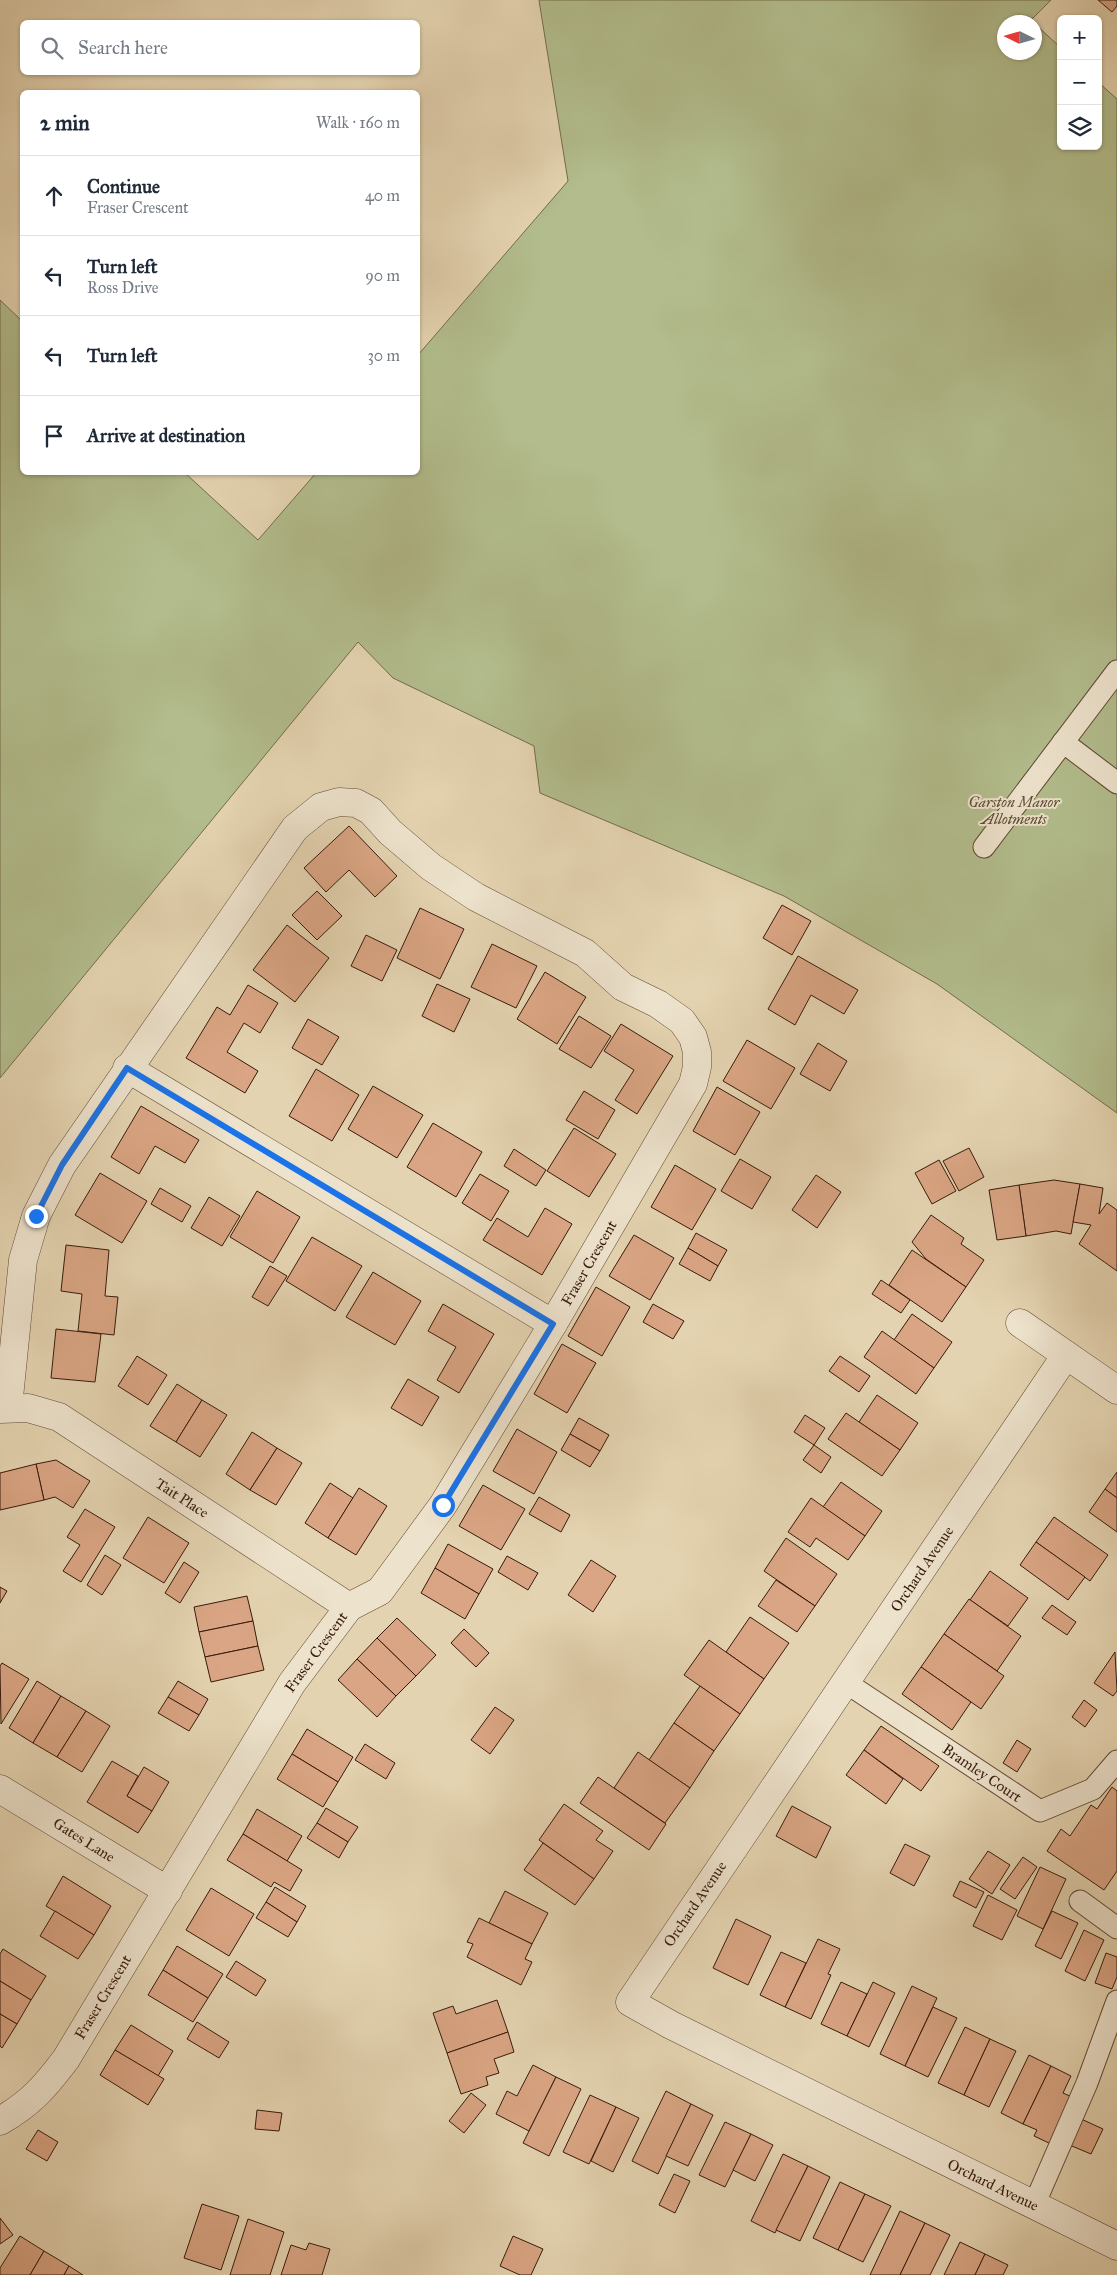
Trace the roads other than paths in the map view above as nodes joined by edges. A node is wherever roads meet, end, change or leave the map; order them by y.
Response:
1 (1117, 671) edge
2 (1063, 742) junction
3 (1117, 784) edge
4 (984, 846) dead end
5 (127, 1068) junction
6 (1020, 1323) dead end
7 (553, 1324) junction
8 (1066, 1354) junction
9 (1117, 1390) edge
10 (4, 1408) edge
11 (349, 1607) junction
12 (846, 1682) junction
13 (1117, 1761) edge
14 (0, 1789) edge
15 (168, 1891) junction
16 (1080, 1901) dead end
17 (1117, 1928) edge
18 (1117, 2001) edge
19 (0, 2122) edge
20 (1034, 2205) junction
21 (1117, 2246) edge

1 - 2 lane
2 - 3 lane
2 - 4 lane
5 - 7 street
5 - 7 street, Fraser Crescent
5 - 10 street
6 - 8 street
7 - 11 street, Fraser Crescent
8 - 9 street
8 - 12 street, Orchard Avenue
10 - 11 street, Tait Place
11 - 15 street, Fraser Crescent
12 - 13 lane, Bramley Court
12 - 20 street, Orchard Avenue
14 - 15 street, Gates Lane
15 - 19 street, Fraser Crescent
16 - 17 lane
18 - 20 lane
20 - 21 street, Orchard Avenue

